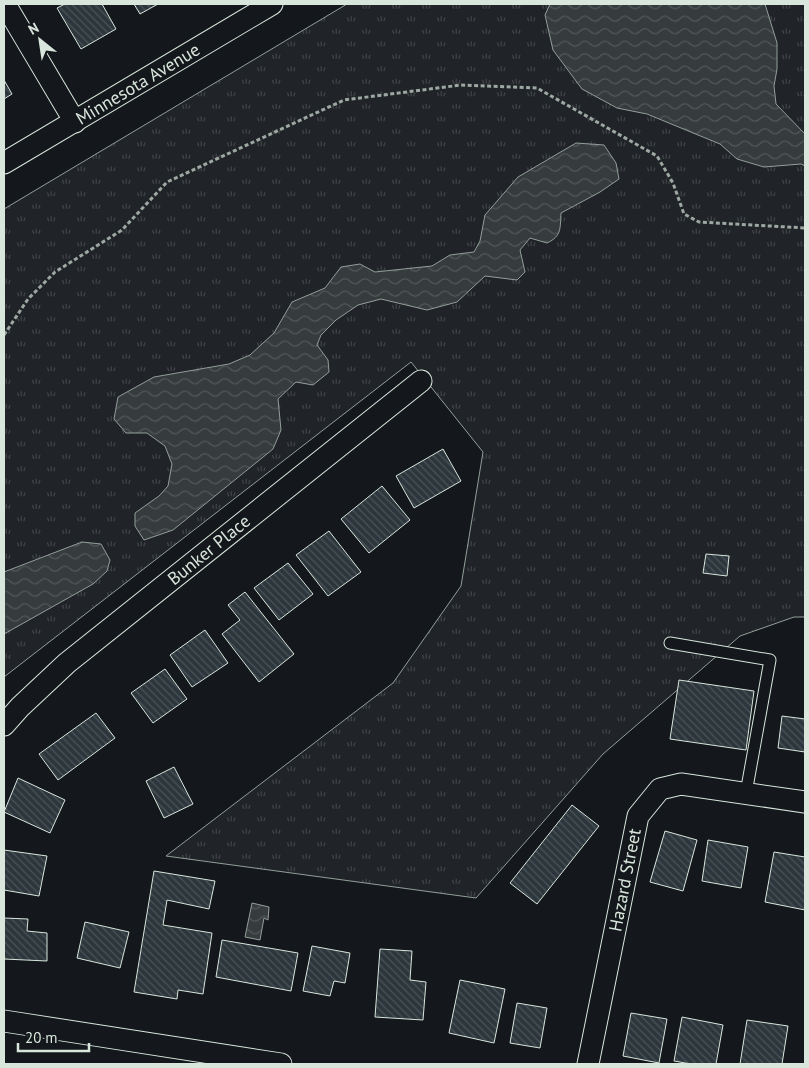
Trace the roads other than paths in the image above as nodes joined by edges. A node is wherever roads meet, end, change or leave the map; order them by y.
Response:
1 (5, 4) edge
2 (272, 4) edge
3 (75, 122) junction
4 (4, 163) edge
5 (421, 381) dead end
6 (670, 643) dead end
7 (4, 725) edge
8 (746, 793) junction
9 (805, 802) edge
10 (4, 1021) edge
11 (281, 1064) edge
12 (588, 1064) edge

1 - 3 street
2 - 3 street, Minnesota Avenue
3 - 4 street, Minnesota Avenue
5 - 7 street, Bunker Place
6 - 8 lane
8 - 9 street, Hazard Street
8 - 12 street, Hazard Street
10 - 11 street

